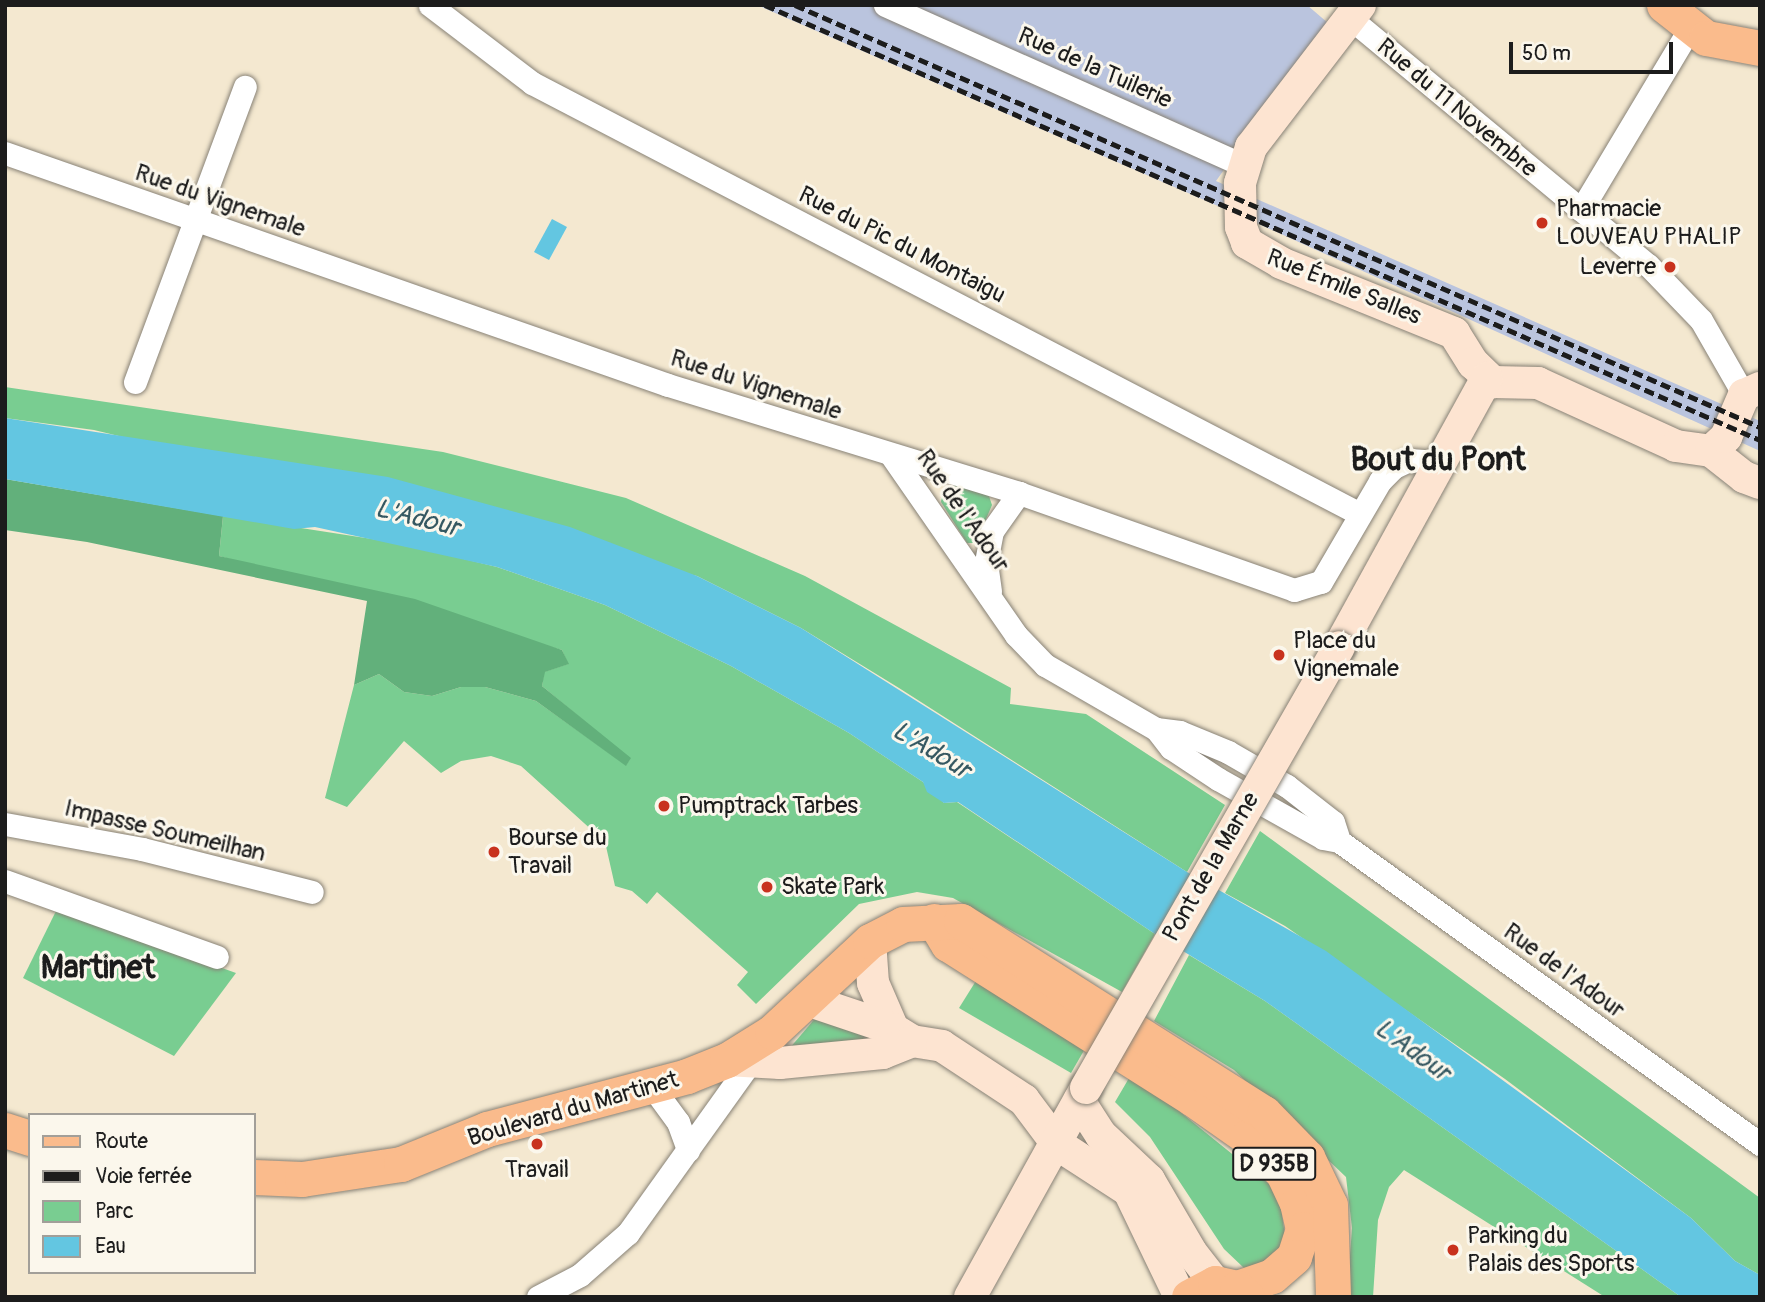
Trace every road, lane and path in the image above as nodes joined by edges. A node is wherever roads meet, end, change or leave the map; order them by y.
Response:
1 (430, 5) edge
2 (886, 5) edge
3 (1664, 5) edge
4 (1348, 10) edge
5 (1697, 17) edge
6 (1760, 48) edge
7 (245, 87) dead end
8 (5, 153) edge
9 (1243, 165) junction
10 (1581, 210) junction
11 (198, 222) junction
12 (1487, 378) junction
13 (135, 382) dead end
14 (1748, 396) edge
15 (1711, 451) junction
16 (891, 455) junction
17 (1438, 462) junction
18 (1760, 483) edge
19 (1019, 493) junction
20 (1360, 514) junction
21 (991, 598) junction
22 (5, 824) edge
23 (5, 881) edge
24 (313, 892) dead end
25 (934, 921) junction
26 (870, 941) junction
27 (217, 957) dead end
28 (807, 1000) junction
29 (902, 1035) junction
30 (739, 1060) junction
31 (653, 1088) junction
32 (1083, 1094) junction
33 (1024, 1100) junction
34 (5, 1130) edge
35 (28, 1137) edge
36 (1057, 1144) junction
37 (1760, 1144) edge
38 (688, 1150) junction
39 (256, 1177) edge
40 (1330, 1205) junction
41 (563, 1290) edge
42 (1222, 1291) edge
43 (538, 1297) edge
44 (970, 1297) edge
45 (1180, 1297) edge
46 (1279, 1297) edge
47 (1334, 1297) edge

1 - 20 street, Rue du Pic du Montaigu
2 - 9 street, Rue de la Tuilerie
3 - 5 main road
4 - 9 street, Rue Émile Salles
4 - 10 street, Rue du 11 Novembre
5 - 6 main road
5 - 10 street
7 - 11 street
8 - 11 street, Rue du Vignemale
9 - 12 street, Rue Émile Salles
10 - 14 street, Rue du 11 Novembre
11 - 13 street
11 - 16 street, Rue du Vignemale
12 - 15 street
12 - 17 street, Pont de la Marne
14 - 15 street
15 - 18 street
16 - 19 street, Rue du Vignemale
16 - 21 street, Rue de l'Adour
17 - 20 street, Rue du Vignemale
17 - 32 street, Pont de la Marne, bridge
19 - 20 street, Rue du Vignemale
19 - 21 street, Rue de l'Adour
21 - 37 street, Rue de l'Adour
22 - 24 street, Impasse Soumeilhan
23 - 27 street
25 - 26 main road, Boulevard du Martinet
25 - 40 main road, Boulevard du Martinet
25 - 42 main road, D 935B
26 - 28 main road, Boulevard du Martinet
26 - 29 street
28 - 29 street
28 - 30 main road, Boulevard du Martinet
29 - 30 street, Boulevard du Martinet
29 - 33 street
30 - 31 main road, Boulevard du Martinet
30 - 38 street
31 - 38 street
31 - 39 main road, Boulevard du Martinet
32 - 33 street
32 - 36 street, Pont de la Marne
32 - 42 street
33 - 36 street
34 - 35 main road
36 - 44 street, Pont de la Marne
36 - 45 street
38 - 41 street
40 - 46 main road
40 - 47 main road
41 - 43 street

